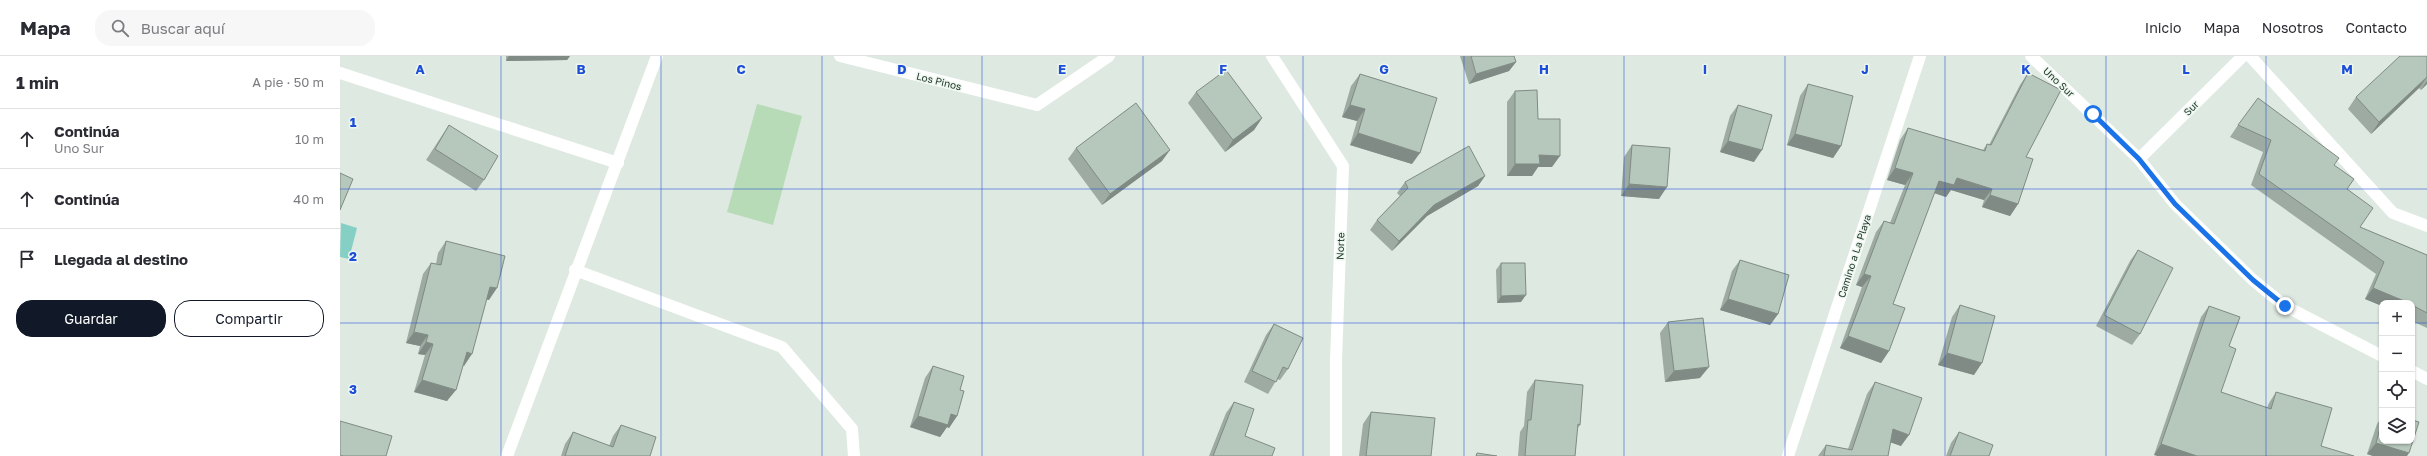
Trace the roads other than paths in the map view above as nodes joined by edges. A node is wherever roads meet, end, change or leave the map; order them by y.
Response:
1 (657, 56) edge
2 (840, 56) edge
3 (1108, 56) edge
4 (1272, 56) edge
5 (1920, 56) edge
6 (2031, 56) edge
7 (2243, 56) edge
8 (2250, 56) edge
9 (340, 72) edge
10 (2139, 159) junction
11 (618, 164) junction
12 (2427, 226) edge
13 (575, 270) junction
14 (2379, 354) edge
15 (2414, 372) edge
16 (2427, 379) edge
17 (507, 456) edge
18 (854, 456) edge
19 (1336, 456) edge
20 (1788, 456) edge

1 - 11 street
2 - 3 street, Los Pinos
4 - 19 street, Norte
5 - 20 street, Camino a La Playa
6 - 10 street, Uno Sur
7 - 10 street, Sur
8 - 12 street
9 - 11 street
10 - 14 street, Uno Sur
11 - 13 street
13 - 17 street
13 - 18 street
15 - 16 street

